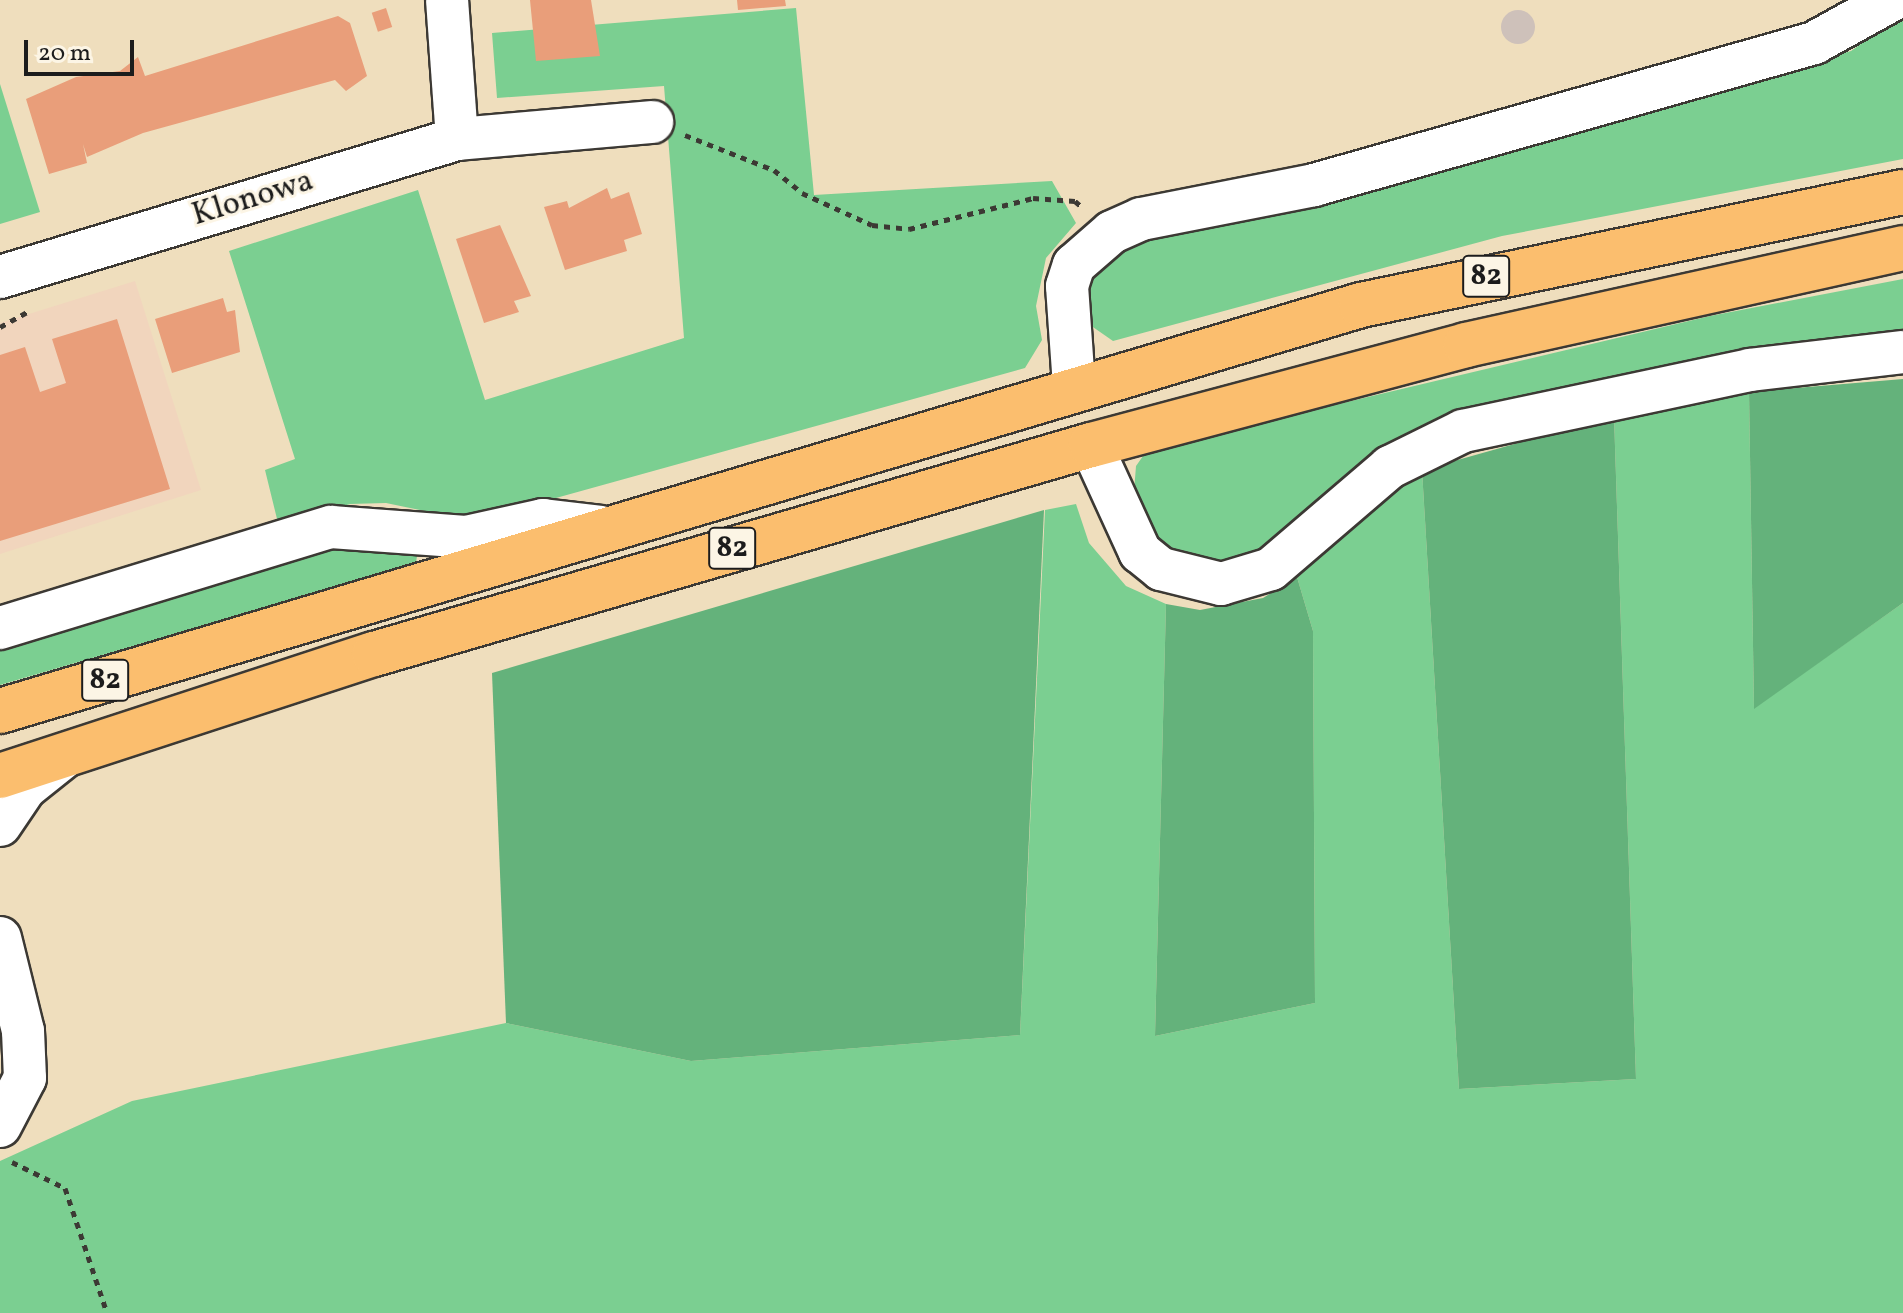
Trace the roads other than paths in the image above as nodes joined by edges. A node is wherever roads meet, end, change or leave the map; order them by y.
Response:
1 (447, 0) edge
2 (1892, 0) edge
3 (652, 122) road end
4 (457, 139) junction
5 (1903, 192) edge
6 (1903, 248) edge
7 (0, 277) edge
8 (1903, 352) edge
9 (1074, 386) junction
10 (1091, 445) junction
11 (601, 527) junction
12 (0, 628) edge
13 (0, 711) edge
14 (64, 757) junction
15 (0, 776) edge
16 (0, 825) edge
17 (2, 954) edge
18 (0, 1126) edge

1 - 4 street
2 - 9 street
3 - 4 street, Klonowa
4 - 7 street, Klonowa
5 - 9 main road, 82
6 - 10 main road, 82
8 - 10 street
9 - 11 main road, 82
10 - 14 main road, 82
11 - 12 street
11 - 13 main road, 82
14 - 15 main road, 82
14 - 16 street
17 - 18 street

